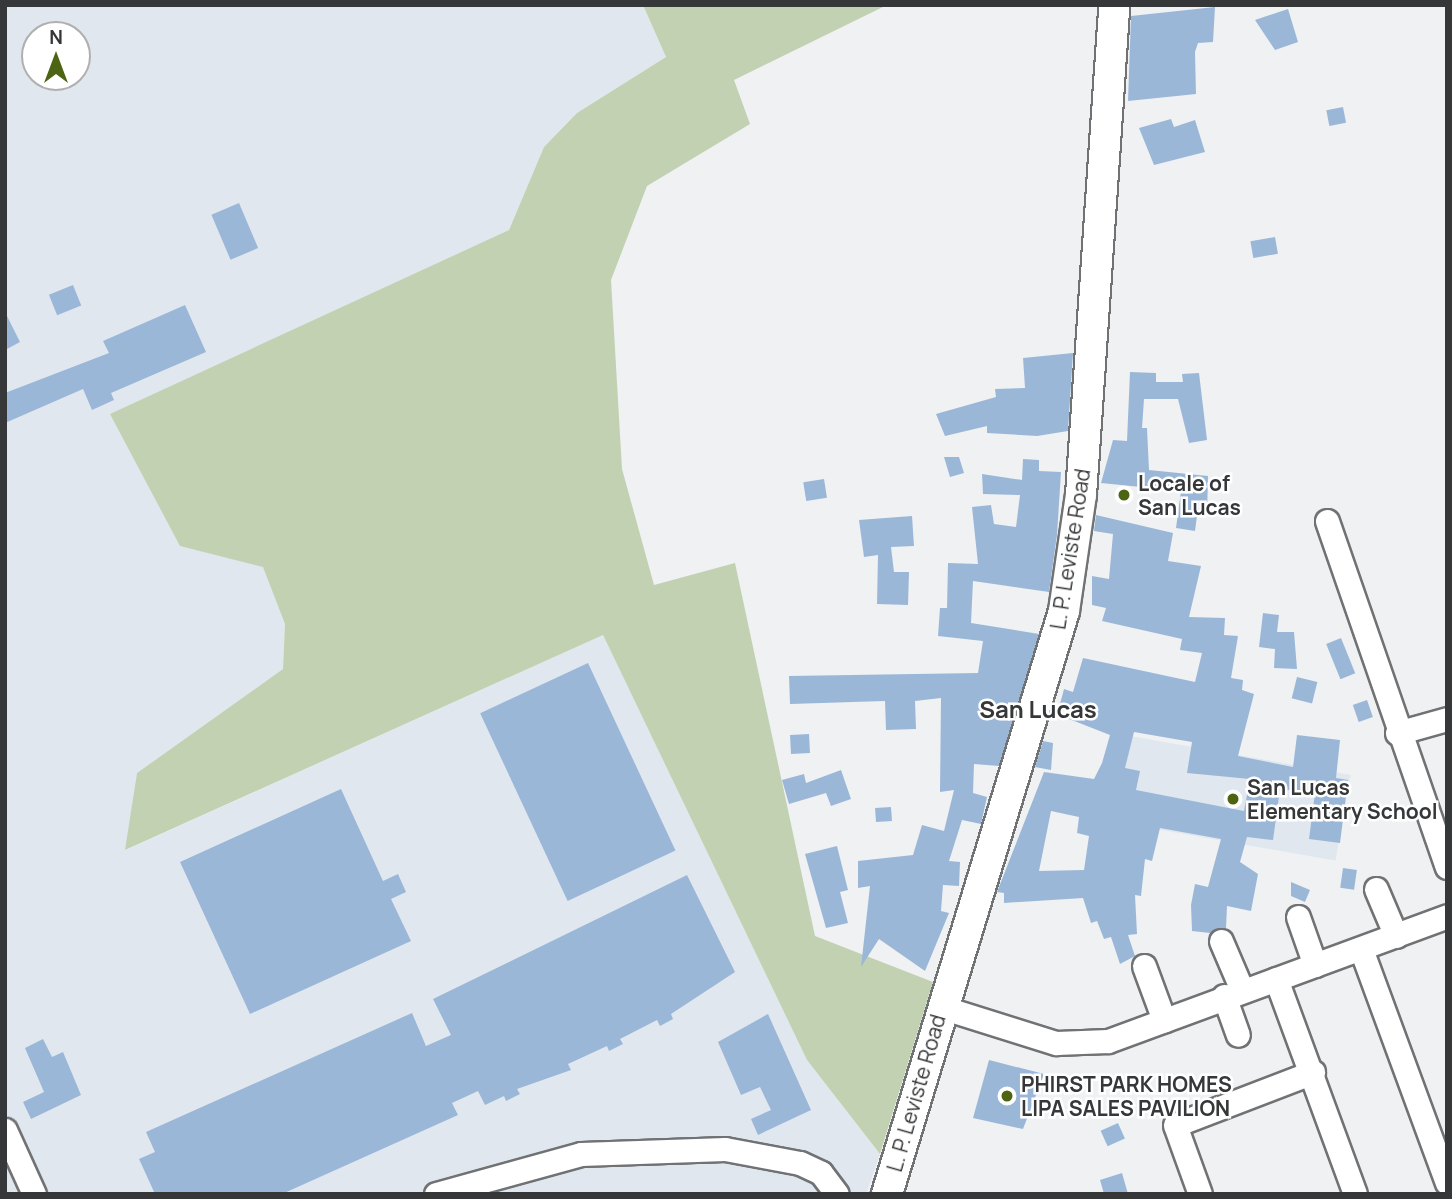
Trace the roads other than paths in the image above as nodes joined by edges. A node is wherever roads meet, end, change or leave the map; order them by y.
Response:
1 (1114, 5) edge
2 (1327, 521) dead end
3 (1447, 719) edge
4 (1398, 733) junction
5 (1447, 867) edge
6 (1376, 889) dead end
7 (1447, 916) edge
8 (1298, 917) dead end
9 (1396, 936) junction
10 (1221, 941) dead end
11 (1361, 949) junction
12 (1315, 965) junction
13 (1144, 966) dead end
14 (1276, 979) junction
15 (1233, 993) junction
16 (941, 1007) junction
17 (1164, 1020) junction
18 (1238, 1035) dead end
19 (1313, 1072) junction
20 (5, 1130) edge
21 (1447, 1183) edge
22 (834, 1191) edge
23 (34, 1194) edge
24 (436, 1194) edge
25 (887, 1194) edge
26 (1200, 1194) edge
27 (1355, 1194) edge

1 - 16 main road, L. P. Leviste Road
2 - 4 street
3 - 4 street
4 - 5 street
6 - 9 street
7 - 9 street
8 - 12 street
9 - 11 street
10 - 15 street
11 - 12 street
11 - 21 street
12 - 14 street
13 - 17 street
14 - 15 street
14 - 19 street
15 - 17 street
15 - 18 street
16 - 17 street
16 - 25 main road, L. P. Leviste Road
19 - 26 street
19 - 27 street
20 - 23 street
22 - 24 street

